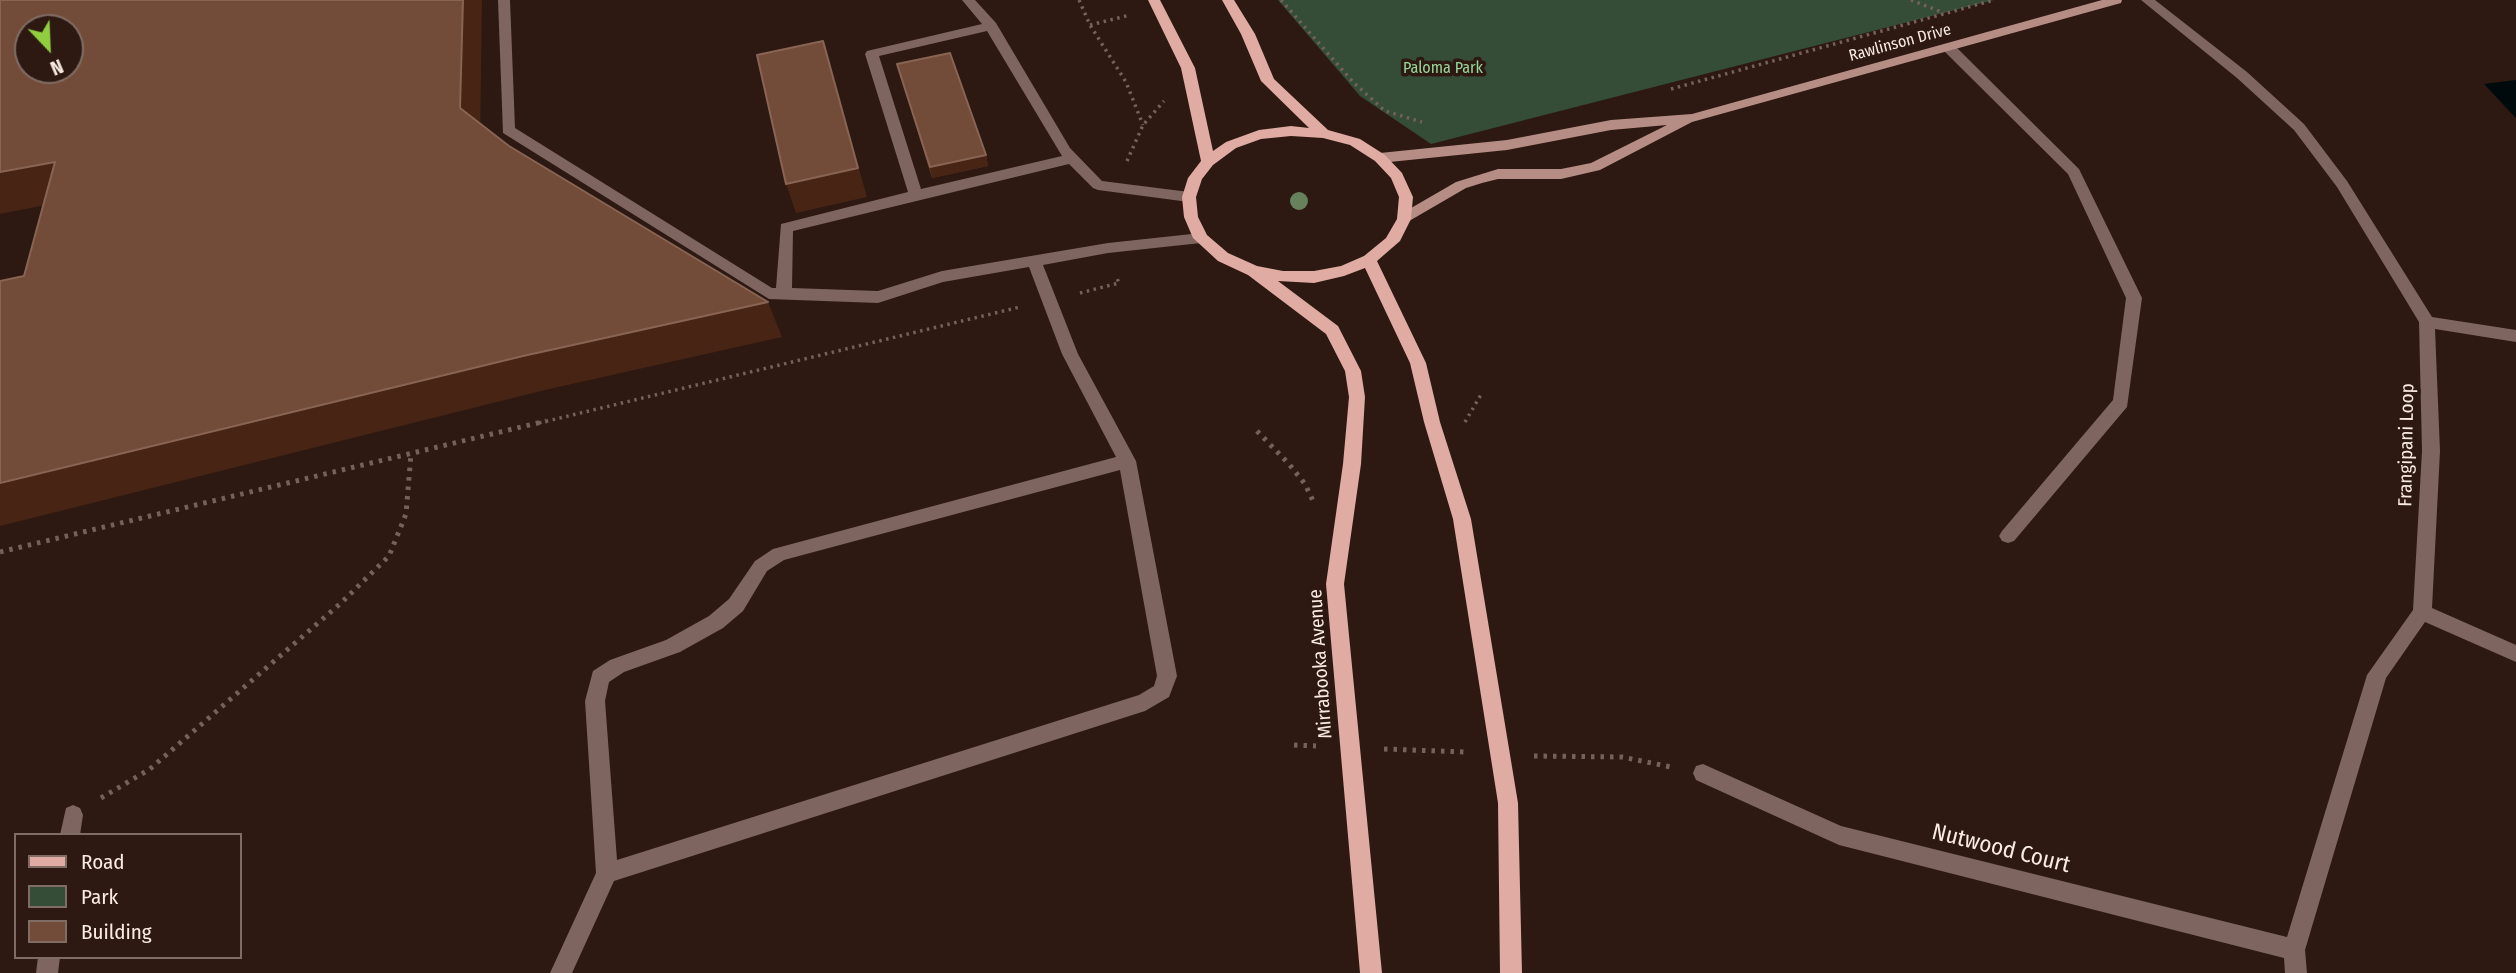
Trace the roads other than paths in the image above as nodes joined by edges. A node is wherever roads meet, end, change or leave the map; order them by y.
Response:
1 (504, 0) edge
2 (968, 0) edge
3 (1154, 0) edge
4 (1228, 0) edge
5 (2116, 0) edge
6 (2147, 0) edge
7 (990, 26) junction
8 (1949, 48) junction
9 (1692, 118) junction
10 (1323, 133) junction
11 (1073, 158) junction
12 (1380, 158) junction
13 (1208, 162) junction
14 (916, 195) junction
15 (1189, 197) junction
16 (1404, 219) junction
17 (1201, 238) junction
18 (1369, 260) junction
19 (1034, 261) junction
20 (1253, 271) junction
21 (784, 293) junction
22 (2427, 322) junction
23 (2516, 336) edge
24 (1127, 461) junction
25 (2008, 536) dead end
26 (2422, 612) junction
27 (2516, 654) edge
28 (1703, 773) road end
29 (607, 873) junction
30 (2294, 950) junction
31 (561, 973) edge
32 (1371, 973) edge
33 (1511, 973) edge
34 (2296, 973) edge

1 - 21 street
2 - 7 street
3 - 13 main road
4 - 10 main road
5 - 8 street, Rawlinson Drive
6 - 22 street, Frangipani Loop
7 - 11 street
7 - 14 street
8 - 9 street, Rawlinson Drive
8 - 25 street
9 - 12 street, Rawlinson Drive
9 - 16 street, Rawlinson Drive
10 - 12 main road
10 - 13 main road
11 - 14 street
11 - 15 street
12 - 16 main road
13 - 15 main road
14 - 21 street
15 - 17 main road
16 - 18 main road, Mirrabooka Avenue
17 - 19 street
17 - 20 main road, Mirrabooka Avenue
18 - 20 main road, Mirrabooka Avenue
18 - 33 main road
19 - 21 street
19 - 24 street
20 - 32 main road, Mirrabooka Avenue
22 - 23 street
22 - 26 street, Frangipani Loop
24 - 29 street
24 - 29 street
26 - 27 street
26 - 30 street
28 - 30 street, Nutwood Court
29 - 31 street
30 - 34 street

